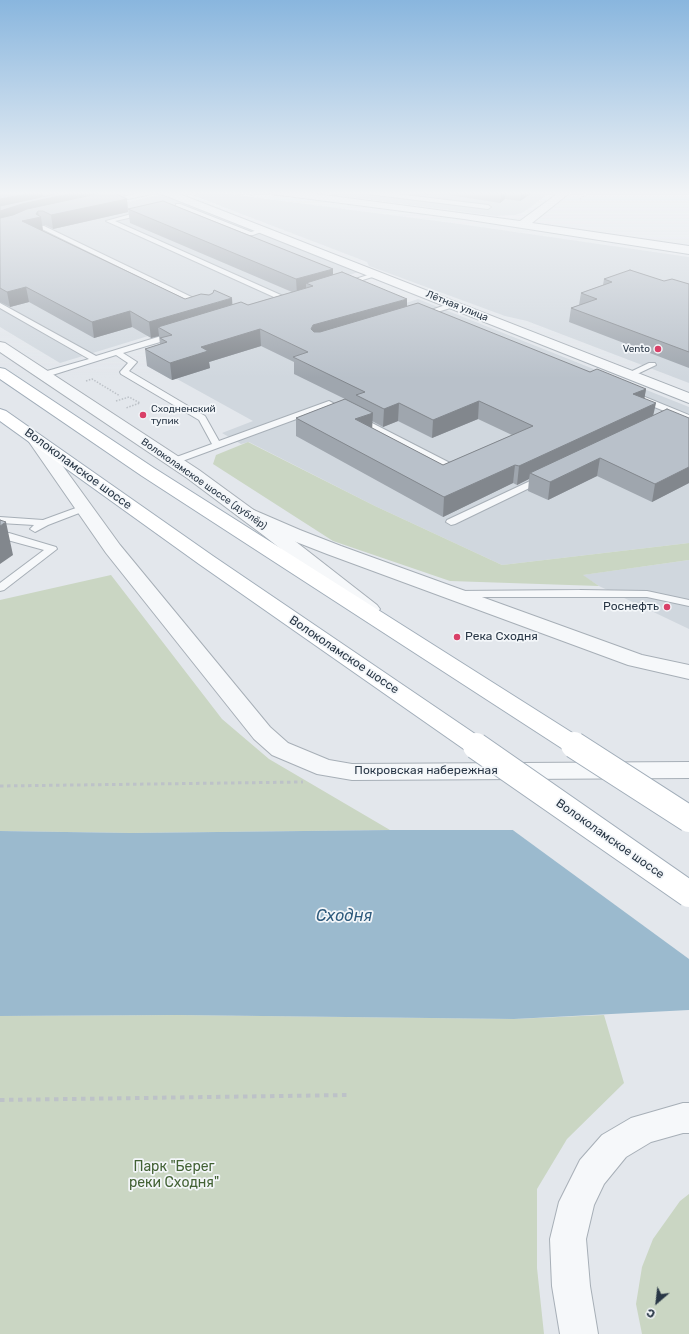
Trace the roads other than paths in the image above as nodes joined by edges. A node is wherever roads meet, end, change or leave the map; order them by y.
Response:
1 (97, 253) edge
2 (185, 253) edge
3 (324, 253) edge
4 (377, 274) junction
5 (332, 287) edge
6 (0, 304) edge
7 (454, 304) junction
8 (274, 305) edge
9 (209, 307) edge
10 (429, 312) junction
11 (414, 316) edge
12 (444, 318) edge
13 (185, 332) edge
14 (0, 346) edge
15 (116, 352) junction
16 (94, 359) junction
17 (652, 366) dead end
18 (0, 372) edge
19 (630, 374) junction
20 (43, 375) junction
21 (635, 396) edge
22 (689, 398) edge
23 (689, 409) edge
24 (0, 414) edge
25 (679, 414) junction
26 (689, 418) edge
27 (665, 420) edge
28 (35, 439) junction
29 (217, 445) junction
30 (174, 461) junction
31 (447, 464) edge
32 (551, 474) edge
33 (232, 504) junction
34 (84, 508) junction
35 (0, 520) edge
36 (44, 522) junction
37 (451, 522) dead end
38 (35, 529) dead end
39 (0, 535) edge
40 (0, 588) edge
41 (455, 594) junction
42 (689, 603) edge
43 (400, 634) junction
44 (689, 672) edge
45 (689, 770) edge
46 (689, 819) edge
47 (689, 894) edge
48 (689, 1118) edge
49 (579, 1334) edge

1 - 9 lane
2 - 8 lane
3 - 4 street, Лётная улица
4 - 5 lane
4 - 7 street, Лётная улица
6 - 16 lane
7 - 10 lane
7 - 19 street, Лётная улица
10 - 11 lane
10 - 12 lane
13 - 15 lane
14 - 20 street, Волоколамское шоссе (дублёр)
15 - 16 lane
15 - 29 lane
16 - 20 lane
17 - 19 lane
18 - 43 main road
19 - 22 street, Лётная улица
20 - 30 street, Волоколамское шоссе (дублёр)
21 - 25 lane
23 - 25 lane
24 - 28 main road, Волоколамское шоссе
25 - 26 lane
25 - 27 lane
28 - 34 street, Покровская набережная
28 - 47 main road, Волоколамское шоссе, bridge
29 - 30 lane
29 - 31 lane
30 - 33 street, Волоколамское шоссе (дублёр)
32 - 37 lane
33 - 41 street
33 - 43 street, Волоколамское шоссе (дублёр)
34 - 36 lane
34 - 45 street, Покровская набережная
35 - 36 lane
36 - 38 lane
39 - 40 lane
41 - 42 lane
41 - 44 street
43 - 46 main road, bridge
48 - 49 street

